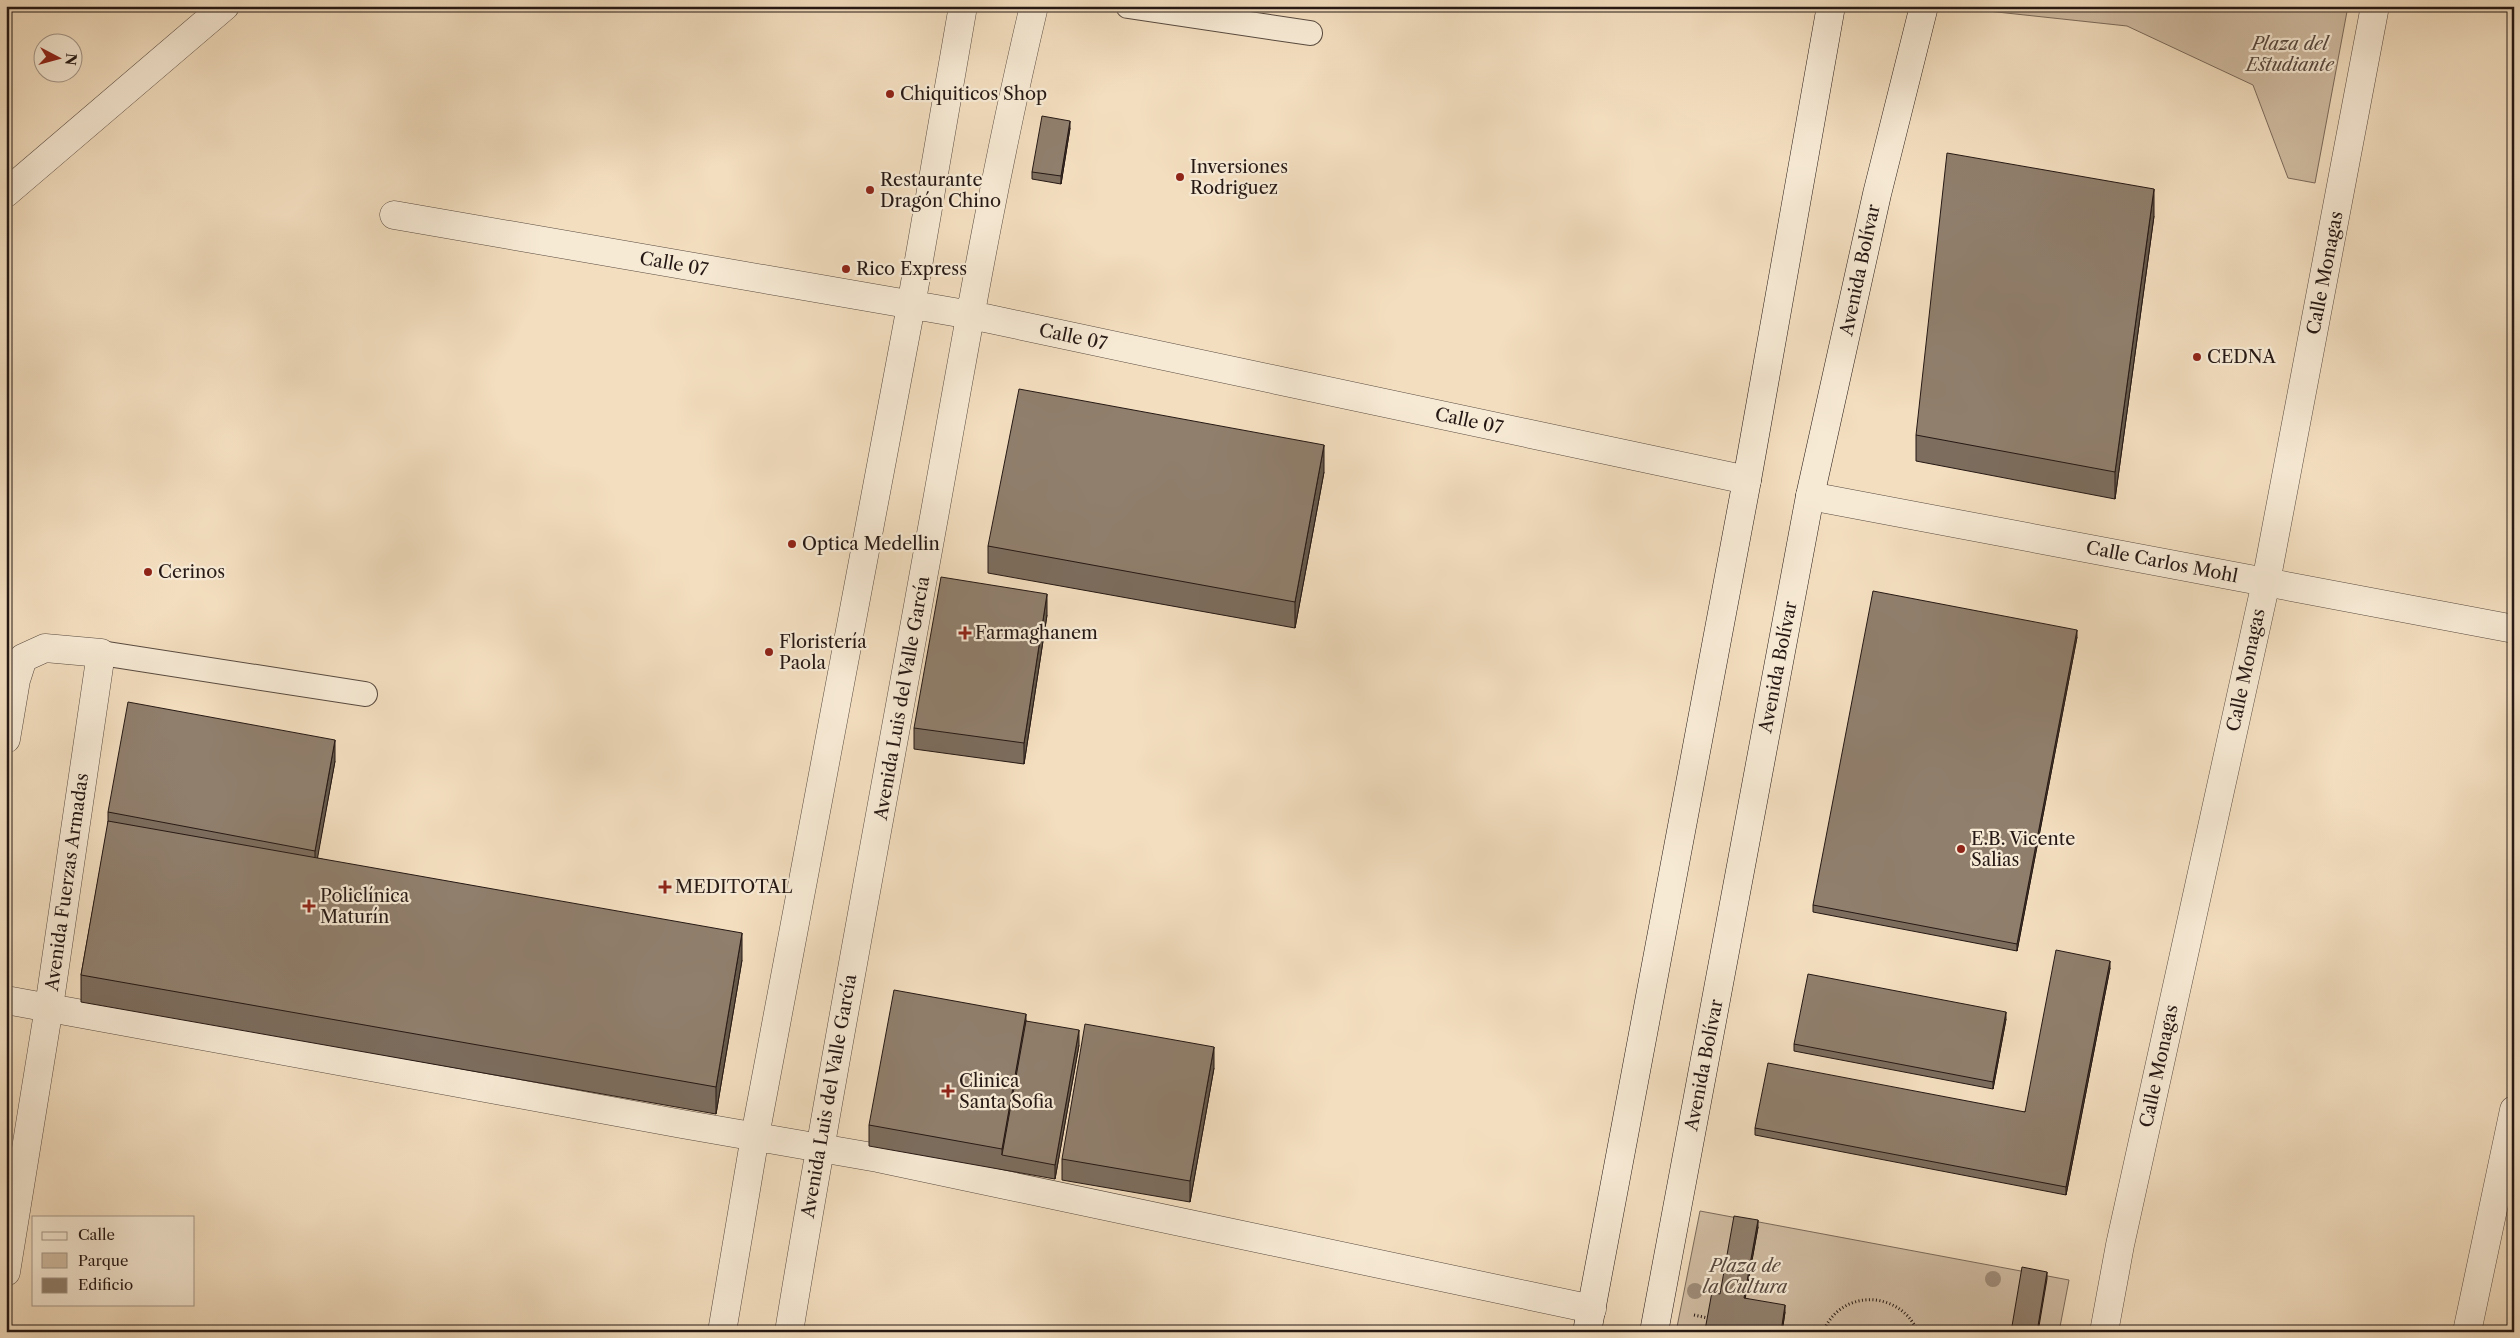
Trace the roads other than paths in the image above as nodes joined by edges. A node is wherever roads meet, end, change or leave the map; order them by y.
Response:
1 (224, 6) edge
2 (963, 6) edge
3 (1034, 6) edge
4 (1128, 6) edge
5 (1831, 6) edge
6 (1924, 6) edge
7 (2375, 6) edge
8 (1310, 33) dead end
9 (6, 193) edge
10 (394, 215) dead end
11 (911, 306) junction
12 (971, 315) junction
13 (1747, 480) junction
14 (1810, 496) junction
15 (2266, 582) junction
16 (2514, 629) edge
17 (101, 653) junction
18 (366, 694) dead end
19 (6, 739) edge
20 (6, 1000) edge
21 (49, 1007) junction
22 (2514, 1110) edge
23 (755, 1136) junction
24 (819, 1149) junction
25 (6, 1272) edge
26 (1589, 1320) edge
27 (722, 1332) edge
28 (789, 1332) edge
29 (1654, 1332) edge
30 (2104, 1332) edge
31 (2467, 1332) edge

1 - 9 street
2 - 11 street
3 - 12 street, Avenida Luis del Valle García
4 - 8 lane
5 - 13 street
6 - 14 street, Avenida Bolívar
7 - 15 street, Calle Monagas
10 - 11 street, Calle 07
11 - 12 street, Calle 07
11 - 23 street
12 - 13 street, Calle 07
12 - 24 street, Avenida Luis del Valle García
13 - 26 street
14 - 15 street, Calle Carlos Mohl
14 - 29 street, Avenida Bolívar
15 - 16 street, Calle Carlos Mohl
15 - 30 street, Calle Monagas
17 - 18 lane
17 - 19 street
17 - 21 street, Avenida Fuerzas Armadas
20 - 21 street
21 - 23 street
21 - 25 street, Avenida Fuerzas Armadas
22 - 31 street
23 - 24 street
23 - 27 street
24 - 26 street
24 - 28 street, Avenida Luis del Valle García

